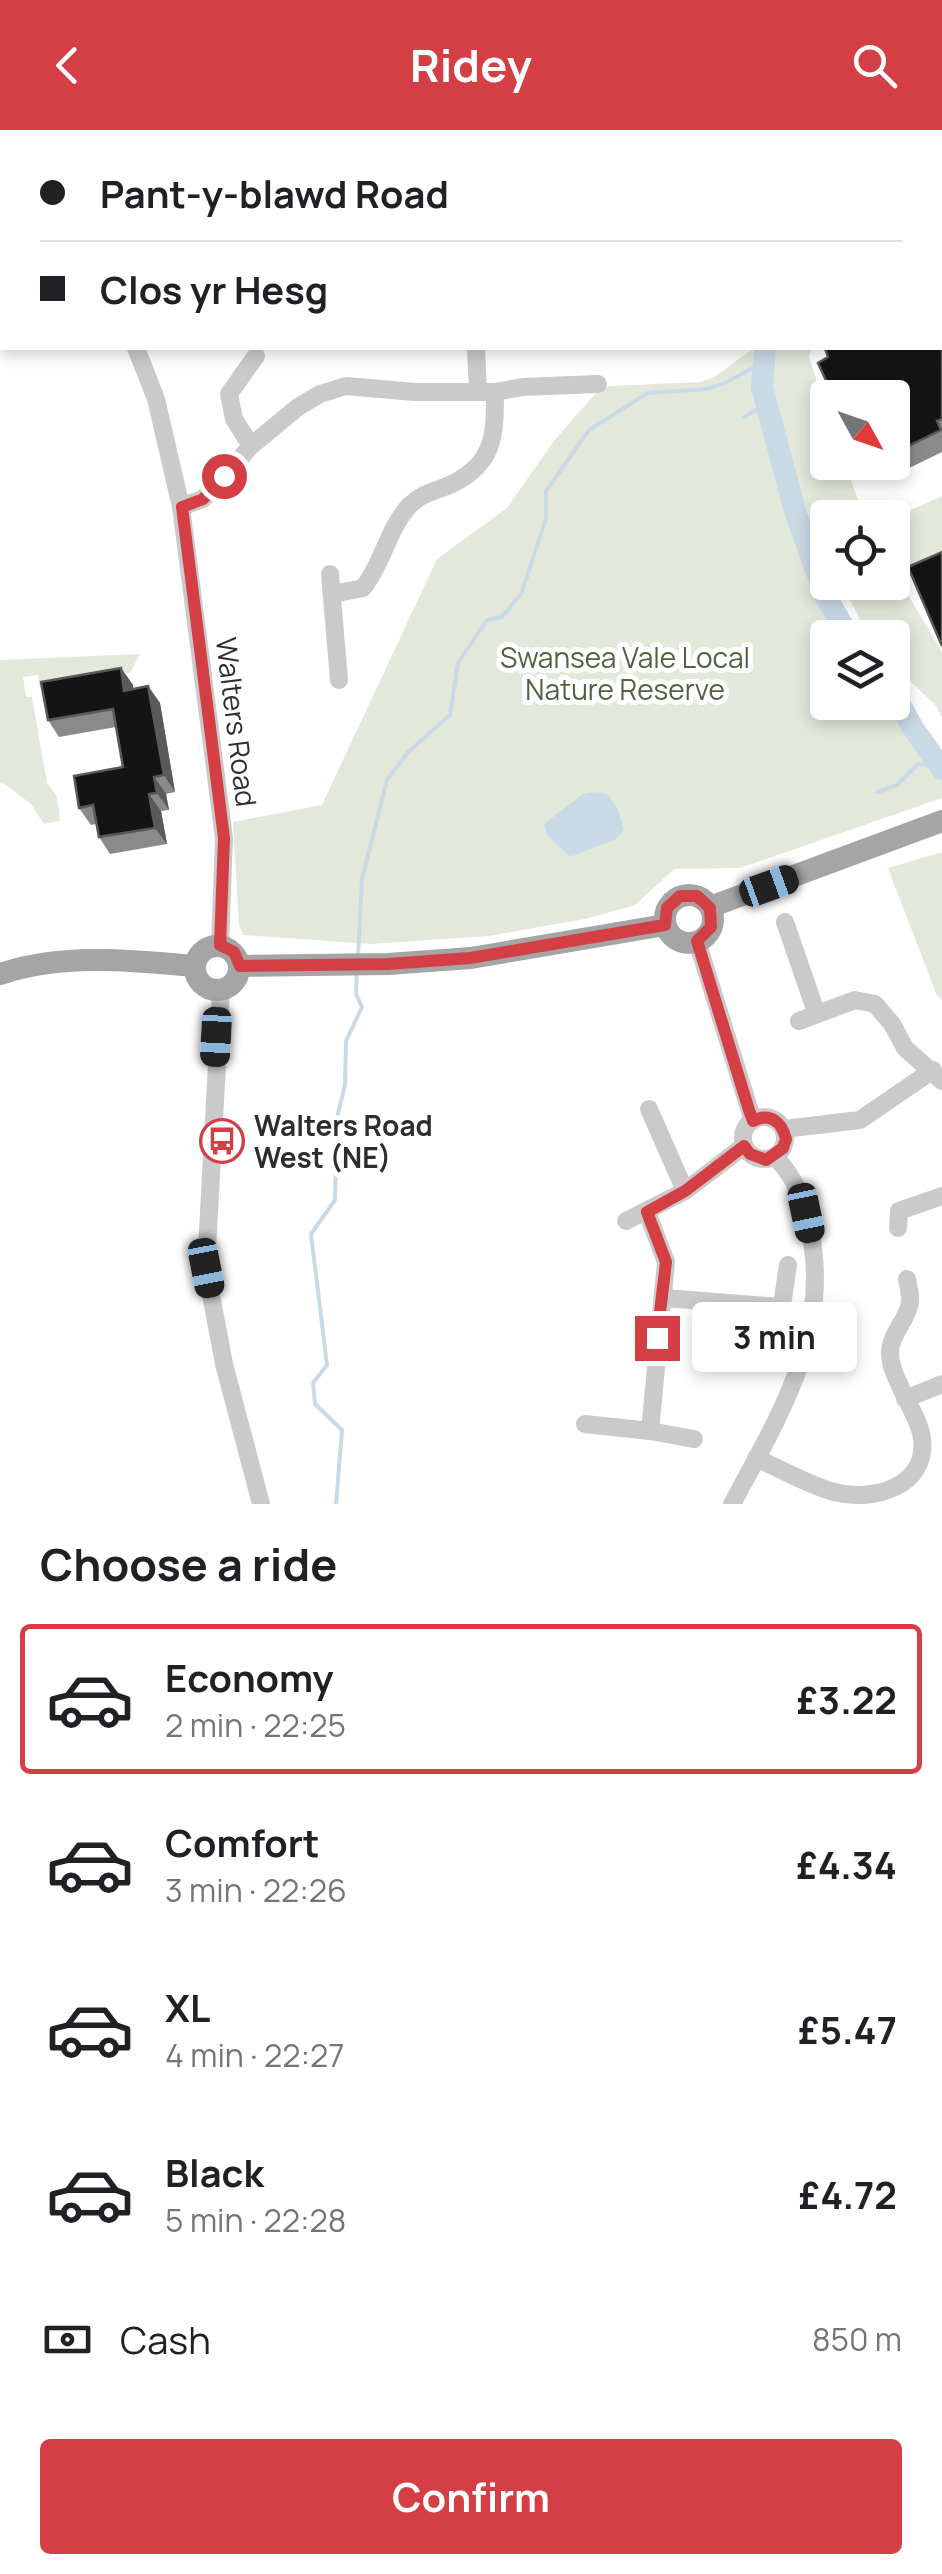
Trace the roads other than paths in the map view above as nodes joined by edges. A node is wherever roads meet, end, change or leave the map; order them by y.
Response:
1 (137, 350) edge
2 (477, 350) edge
3 (256, 356) dead end
4 (598, 384) dead end
5 (487, 391) junction
6 (252, 446) junction
7 (182, 507) junction
8 (330, 574) dead end
9 (333, 594) junction
10 (339, 680) dead end
11 (942, 821) edge
12 (710, 908) junction
13 (785, 922) dead end
14 (665, 925) junction
15 (697, 941) junction
16 (220, 945) junction
17 (194, 966) junction
18 (240, 966) junction
19 (0, 974) edge
20 (220, 990) junction
21 (937, 1076) edge
22 (649, 1109) dead end
23 (753, 1121) junction
24 (784, 1129) junction
25 (744, 1146) junction
26 (775, 1157) junction
27 (685, 1191) junction
28 (942, 1196) edge
29 (647, 1212) junction
30 (894, 1214) dead end
31 (626, 1221) dead end
32 (788, 1265) dead end
33 (907, 1279) dead end
34 (664, 1298) junction
35 (932, 1299) dead end
36 (910, 1302) junction
37 (782, 1307) junction
38 (776, 1345) dead end
39 (942, 1384) edge
40 (905, 1399) junction
41 (585, 1424) dead end
42 (650, 1431) junction
43 (694, 1438) dead end
44 (756, 1458) junction
45 (864, 1499) edge
46 (261, 1504) edge
47 (732, 1504) edge

1 - 7 street, Walters Road
2 - 5 street
3 - 6 street
4 - 5 street
5 - 6 street
5 - 9 street
6 - 7 street
7 - 16 street, Walters Road
8 - 9 street
9 - 10 street
11 - 12 main road
12 - 14 main road
12 - 15 main road
13 - 21 street
14 - 15 main road
14 - 18 main road
15 - 23 street
16 - 17 main road
16 - 18 main road
17 - 19 main road
17 - 20 main road
18 - 20 main road
20 - 46 street
21 - 24 street
22 - 27 street
23 - 24 street
23 - 25 street
24 - 26 street
25 - 26 street
25 - 27 street
26 - 44 street
27 - 29 street
28 - 30 street
29 - 31 street
29 - 34 street
32 - 37 street
33 - 36 street
34 - 37 street
34 - 42 street
35 - 36 street
36 - 40 street
37 - 38 street
39 - 40 street
40 - 45 street
41 - 42 street
42 - 43 street
44 - 45 street
44 - 47 street

